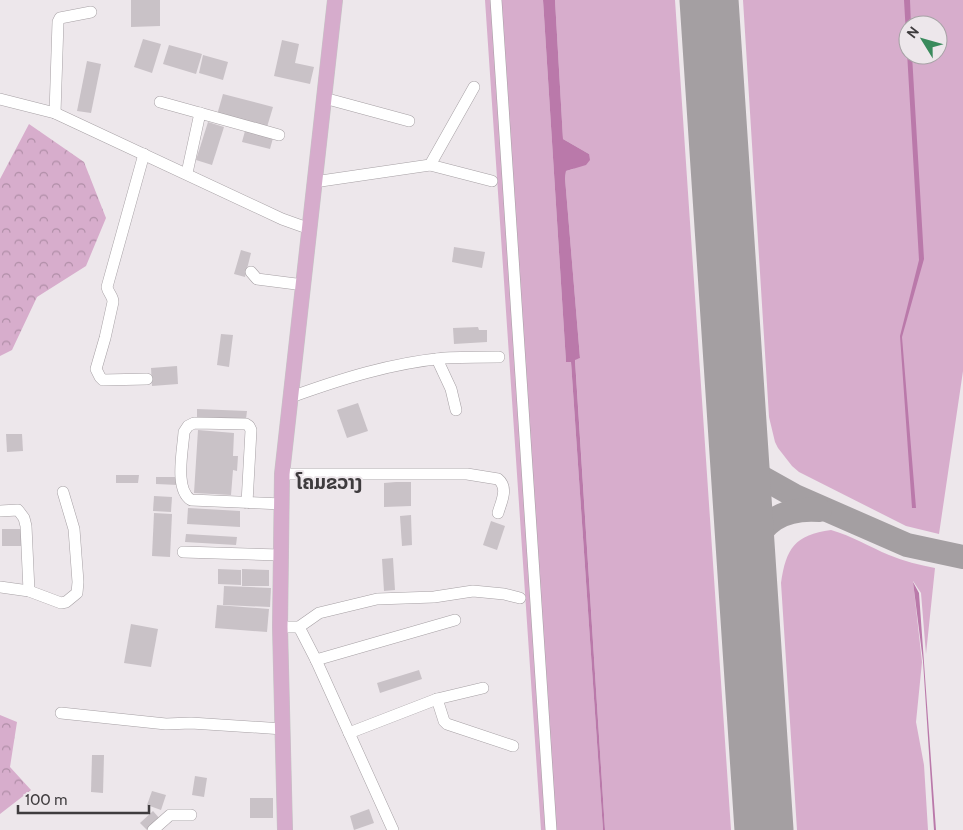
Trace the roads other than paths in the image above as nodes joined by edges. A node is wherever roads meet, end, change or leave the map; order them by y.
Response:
1 (335, 0) edge
2 (496, 0) edge
3 (91, 12) dead end
4 (474, 87) dead end
5 (324, 98) junction
6 (0, 99) edge
7 (160, 102) dead end
8 (54, 113) junction
9 (200, 113) junction
10 (409, 121) dead end
11 (280, 135) dead end
12 (144, 154) junction
13 (430, 165) junction
14 (187, 174) junction
15 (492, 181) dead end
16 (314, 182) junction
17 (310, 229) junction
18 (251, 272) dead end
19 (304, 285) junction
20 (499, 357) dead end
21 (437, 360) junction
22 (147, 379) dead end
23 (291, 397) junction
24 (456, 410) dead end
25 (282, 474) junction
26 (63, 492) dead end
27 (247, 503) junction
28 (282, 504) junction
29 (0, 511) edge
30 (498, 513) dead end
31 (183, 552) dead end
32 (281, 555) junction
33 (0, 587) edge
34 (29, 591) junction
35 (520, 598) dead end
36 (455, 620) dead end
37 (280, 627) junction
38 (299, 627) junction
39 (316, 660) junction
40 (483, 688) dead end
41 (437, 699) junction
42 (61, 713) dead end
43 (283, 729) junction
44 (349, 733) junction
45 (513, 746) dead end
46 (191, 815) dead end
47 (154, 830) edge
48 (285, 830) edge
49 (393, 830) edge
50 (551, 830) edge

1 - 5 main road
2 - 50 street
3 - 8 street
4 - 13 street
5 - 10 street
5 - 16 main road
6 - 8 street
7 - 9 street
8 - 12 street
9 - 11 street
9 - 14 street
12 - 14 street
12 - 22 street
13 - 15 street
13 - 16 street
14 - 17 street
16 - 17 main road
17 - 19 main road
18 - 19 street
19 - 23 main road
20 - 21 street
21 - 23 street
21 - 24 street
23 - 25 main road
25 - 28 main road
25 - 30 street
26 - 34 street
27 - 27 street
27 - 28 street
28 - 32 main road
29 - 34 street
31 - 32 street
32 - 37 main road
33 - 34 street
35 - 38 street
36 - 39 street
37 - 38 street
37 - 43 main road
38 - 39 street
39 - 44 street
40 - 41 street
41 - 44 street
41 - 45 street
42 - 43 street
43 - 48 main road
44 - 49 street
46 - 47 street

